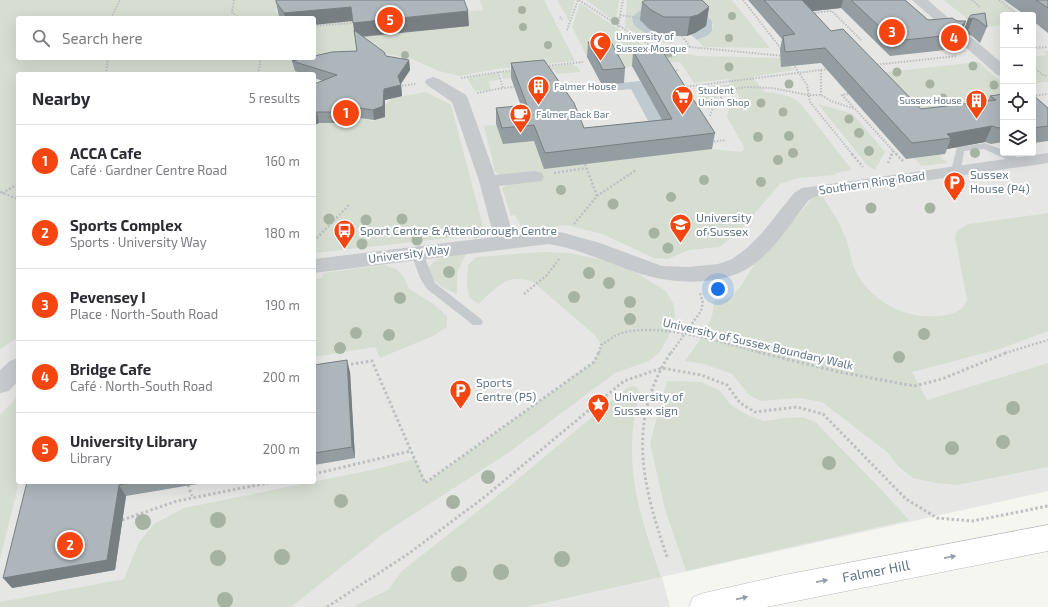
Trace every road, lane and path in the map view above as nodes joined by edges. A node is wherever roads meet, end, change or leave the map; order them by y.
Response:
1 (120, 0) edge
2 (234, 0) edge
3 (579, 0) edge
4 (623, 0) edge
5 (743, 0) edge
6 (919, 0) edge
7 (972, 0) edge
8 (998, 0) edge
9 (980, 7) dead end
10 (1014, 12) edge
11 (620, 15) junction
12 (112, 16) edge
13 (237, 16) edge
14 (816, 18) edge
15 (645, 20) edge
16 (353, 22) edge
17 (761, 23) junction
18 (769, 23) edge
19 (316, 26) edge
20 (618, 27) junction
21 (567, 30) dead end
22 (682, 36) edge
23 (861, 40) dead end
24 (651, 47) junction
25 (690, 47) junction
26 (1048, 47) edge
27 (1036, 48) edge
28 (108, 60) edge
29 (261, 60) edge
30 (925, 60) dead end
31 (583, 62) dead end
32 (791, 62) edge
33 (869, 65) edge
34 (544, 66) edge
35 (830, 66) edge
36 (1000, 69) edge
37 (1036, 69) edge
38 (514, 70) edge
39 (679, 70) dead end
40 (821, 70) junction
41 (672, 71) edge
42 (106, 72) edge
43 (258, 72) edge
44 (498, 72) junction
45 (800, 72) junction
46 (1048, 76) edge
47 (741, 80) junction
48 (434, 82) junction
49 (395, 87) edge
50 (514, 87) edge
51 (746, 87) junction
52 (503, 88) junction
53 (683, 88) edge
54 (475, 93) dead end
55 (848, 94) dead end
56 (1048, 94) edge
57 (808, 95) junction
58 (821, 95) junction
59 (1036, 96) edge
60 (855, 109) junction
61 (710, 116) dead end
62 (726, 140) dead end
63 (708, 142) edge
64 (1048, 158) edge
65 (904, 163) dead end
66 (585, 164) edge
67 (586, 168) junction
68 (636, 170) dead end
69 (535, 177) joint
70 (488, 181) junction
71 (874, 182) junction
72 (16, 185) edge
73 (1, 193) edge
74 (597, 196) junction
75 (16, 198) edge
76 (349, 206) dead end
77 (573, 226) dead end
78 (316, 239) edge
79 (505, 242) junction
80 (417, 253) junction
81 (561, 256) dead end
82 (316, 266) edge
83 (697, 274) junction
84 (524, 294) dead end
85 (477, 322) dead end
86 (685, 334) junction
87 (1048, 340) edge
88 (343, 365) edge
89 (662, 368) junction
90 (16, 369) edge
91 (0, 384) edge
92 (412, 451) junction
93 (316, 474) edge
94 (261, 484) edge
95 (188, 486) dead end
96 (192, 496) junction
97 (1048, 506) edge
98 (122, 520) dead end
99 (1048, 538) edge
100 (667, 556) dead end
101 (327, 607) edge
102 (704, 607) edge

1 - 12 path
2 - 13 path
3 - 20 path
3 - 21 path
4 - 11 path
5 - 17 path
6 - 36 street
7 - 9 path
8 - 10 path
11 - 15 path
11 - 20 path
14 - 23 path
16 - 19 path
17 - 18 path
17 - 25 path
20 - 24 path
22 - 25 path
24 - 25 path
24 - 25 path
26 - 27 path
28 - 42 path
29 - 43 path
30 - 33 path
31 - 34 path
32 - 45 path
35 - 40 path
37 - 46 path
38 - 44 path
39 - 41 path
40 - 45 path
40 - 58 path
44 - 48 path
44 - 52 path
45 - 47 path
45 - 57 path
47 - 51 path
47 - 53 path
48 - 49 path
48 - 70 street
50 - 52 path
51 - 57 path
51 - 61 path
52 - 54 path
55 - 60 path
56 - 59 path
57 - 58 path
57 - 71 path
58 - 60 path
60 - 65 path
62 - 63 path
64 - 71 street, Southern Ring Road
66 - 67 path
67 - 69 path
67 - 74 path
68 - 74 path
69 - 70 street
70 - 79 street
71 - 83 street, Southern Ring Road
72 - 73 path
73 - 75 path
74 - 77 path
76 - 78 path
79 - 80 street, University Way
79 - 83 street, Southern Ring Road
80 - 82 street, University Way
80 - 85 lane
81 - 84 path
83 - 86 path
86 - 87 path, University of Sussex Boundary Walk
86 - 89 path
86 - 92 path, University of Sussex Boundary Walk
88 - 92 path, University of Sussex Boundary Walk
89 - 97 path
89 - 100 path
89 - 101 path
90 - 91 street
92 - 93 path
94 - 96 path
95 - 96 path
96 - 98 path
102 -> 99 highway, Falmer Hill

